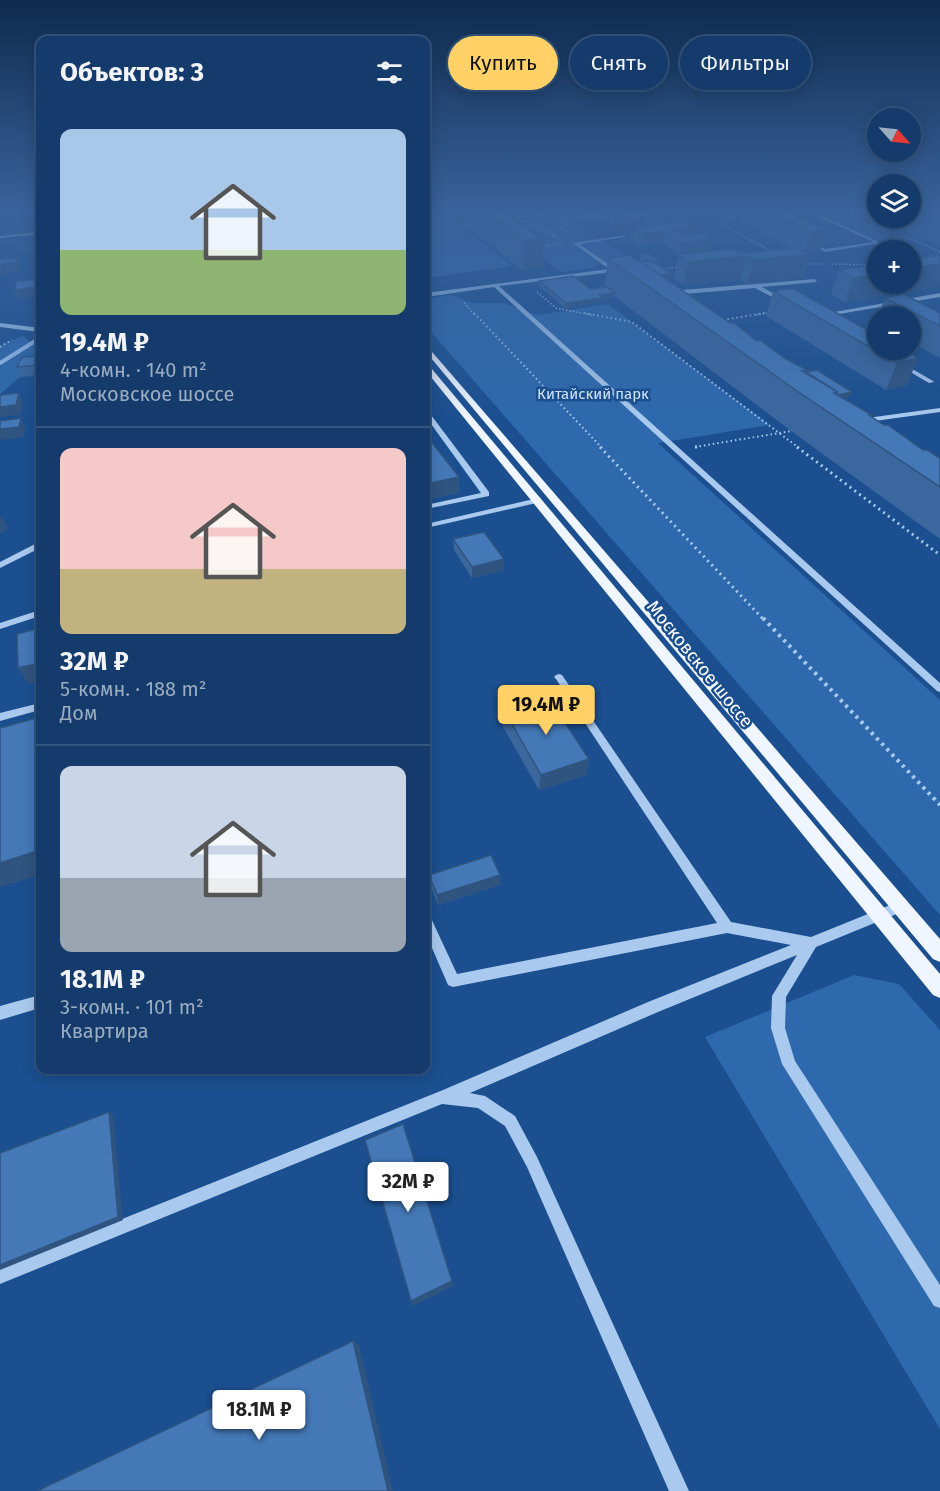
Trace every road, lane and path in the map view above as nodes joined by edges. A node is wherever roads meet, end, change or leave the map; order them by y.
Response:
1 (536, 280) edge
2 (525, 281) junction
3 (815, 281) edge
4 (495, 285) junction
5 (756, 286) junction
6 (453, 291) junction
7 (430, 294) edge
8 (661, 294) edge
9 (940, 295) edge
10 (786, 302) edge
11 (881, 304) junction
12 (885, 306) edge
13 (773, 312) dead end
14 (716, 321) edge
15 (825, 321) edge
16 (0, 325) edge
17 (36, 330) edge
18 (430, 352) edge
19 (893, 360) edge
20 (430, 370) edge
21 (931, 382) dead end
22 (940, 410) edge
23 (430, 417) edge
24 (847, 423) edge
25 (792, 431) dead end
26 (778, 433) junction
27 (676, 450) junction
28 (538, 500) junction
29 (430, 506) edge
30 (430, 525) edge
31 (36, 547) edge
32 (940, 555) edge
33 (0, 565) edge
34 (36, 614) edge
35 (0, 626) edge
36 (559, 677) dead end
37 (940, 689) edge
38 (36, 708) edge
39 (0, 717) edge
40 (940, 805) edge
41 (900, 907) junction
42 (879, 915) junction
43 (727, 927) junction
44 (430, 929) edge
45 (811, 943) junction
46 (940, 953) edge
47 (940, 989) edge
48 (36, 1003) edge
49 (0, 1013) edge
50 (442, 1097) junction
51 (0, 1276) edge
52 (940, 1300) edge
53 (679, 1491) edge

1 - 2 street
2 - 4 street
2 - 26 path
3 - 5 street
4 - 6 street
4 - 27 street
5 - 8 street
5 - 10 street
6 - 7 street
6 - 40 path
9 - 11 street
11 - 12 street
11 - 15 street
13 - 14 path
16 - 17 street
18 - 41 main road, Московское шоссе
19 - 21 street
20 - 28 main road, Московское шоссе
22 - 24 street
23 - 29 street
25 - 26 path
26 - 27 path
26 - 32 path
27 - 37 street
28 - 30 street
28 - 42 main road, Московское шоссе
31 - 33 street
34 - 35 street
36 - 43 street
38 - 39 street
41 - 42 street
41 - 46 main road, Московское шоссе
42 - 45 street
42 - 47 main road, Московское шоссе
43 - 44 street
43 - 45 street
45 - 50 street
45 - 52 street
48 - 49 street
50 - 51 street
50 - 53 street

